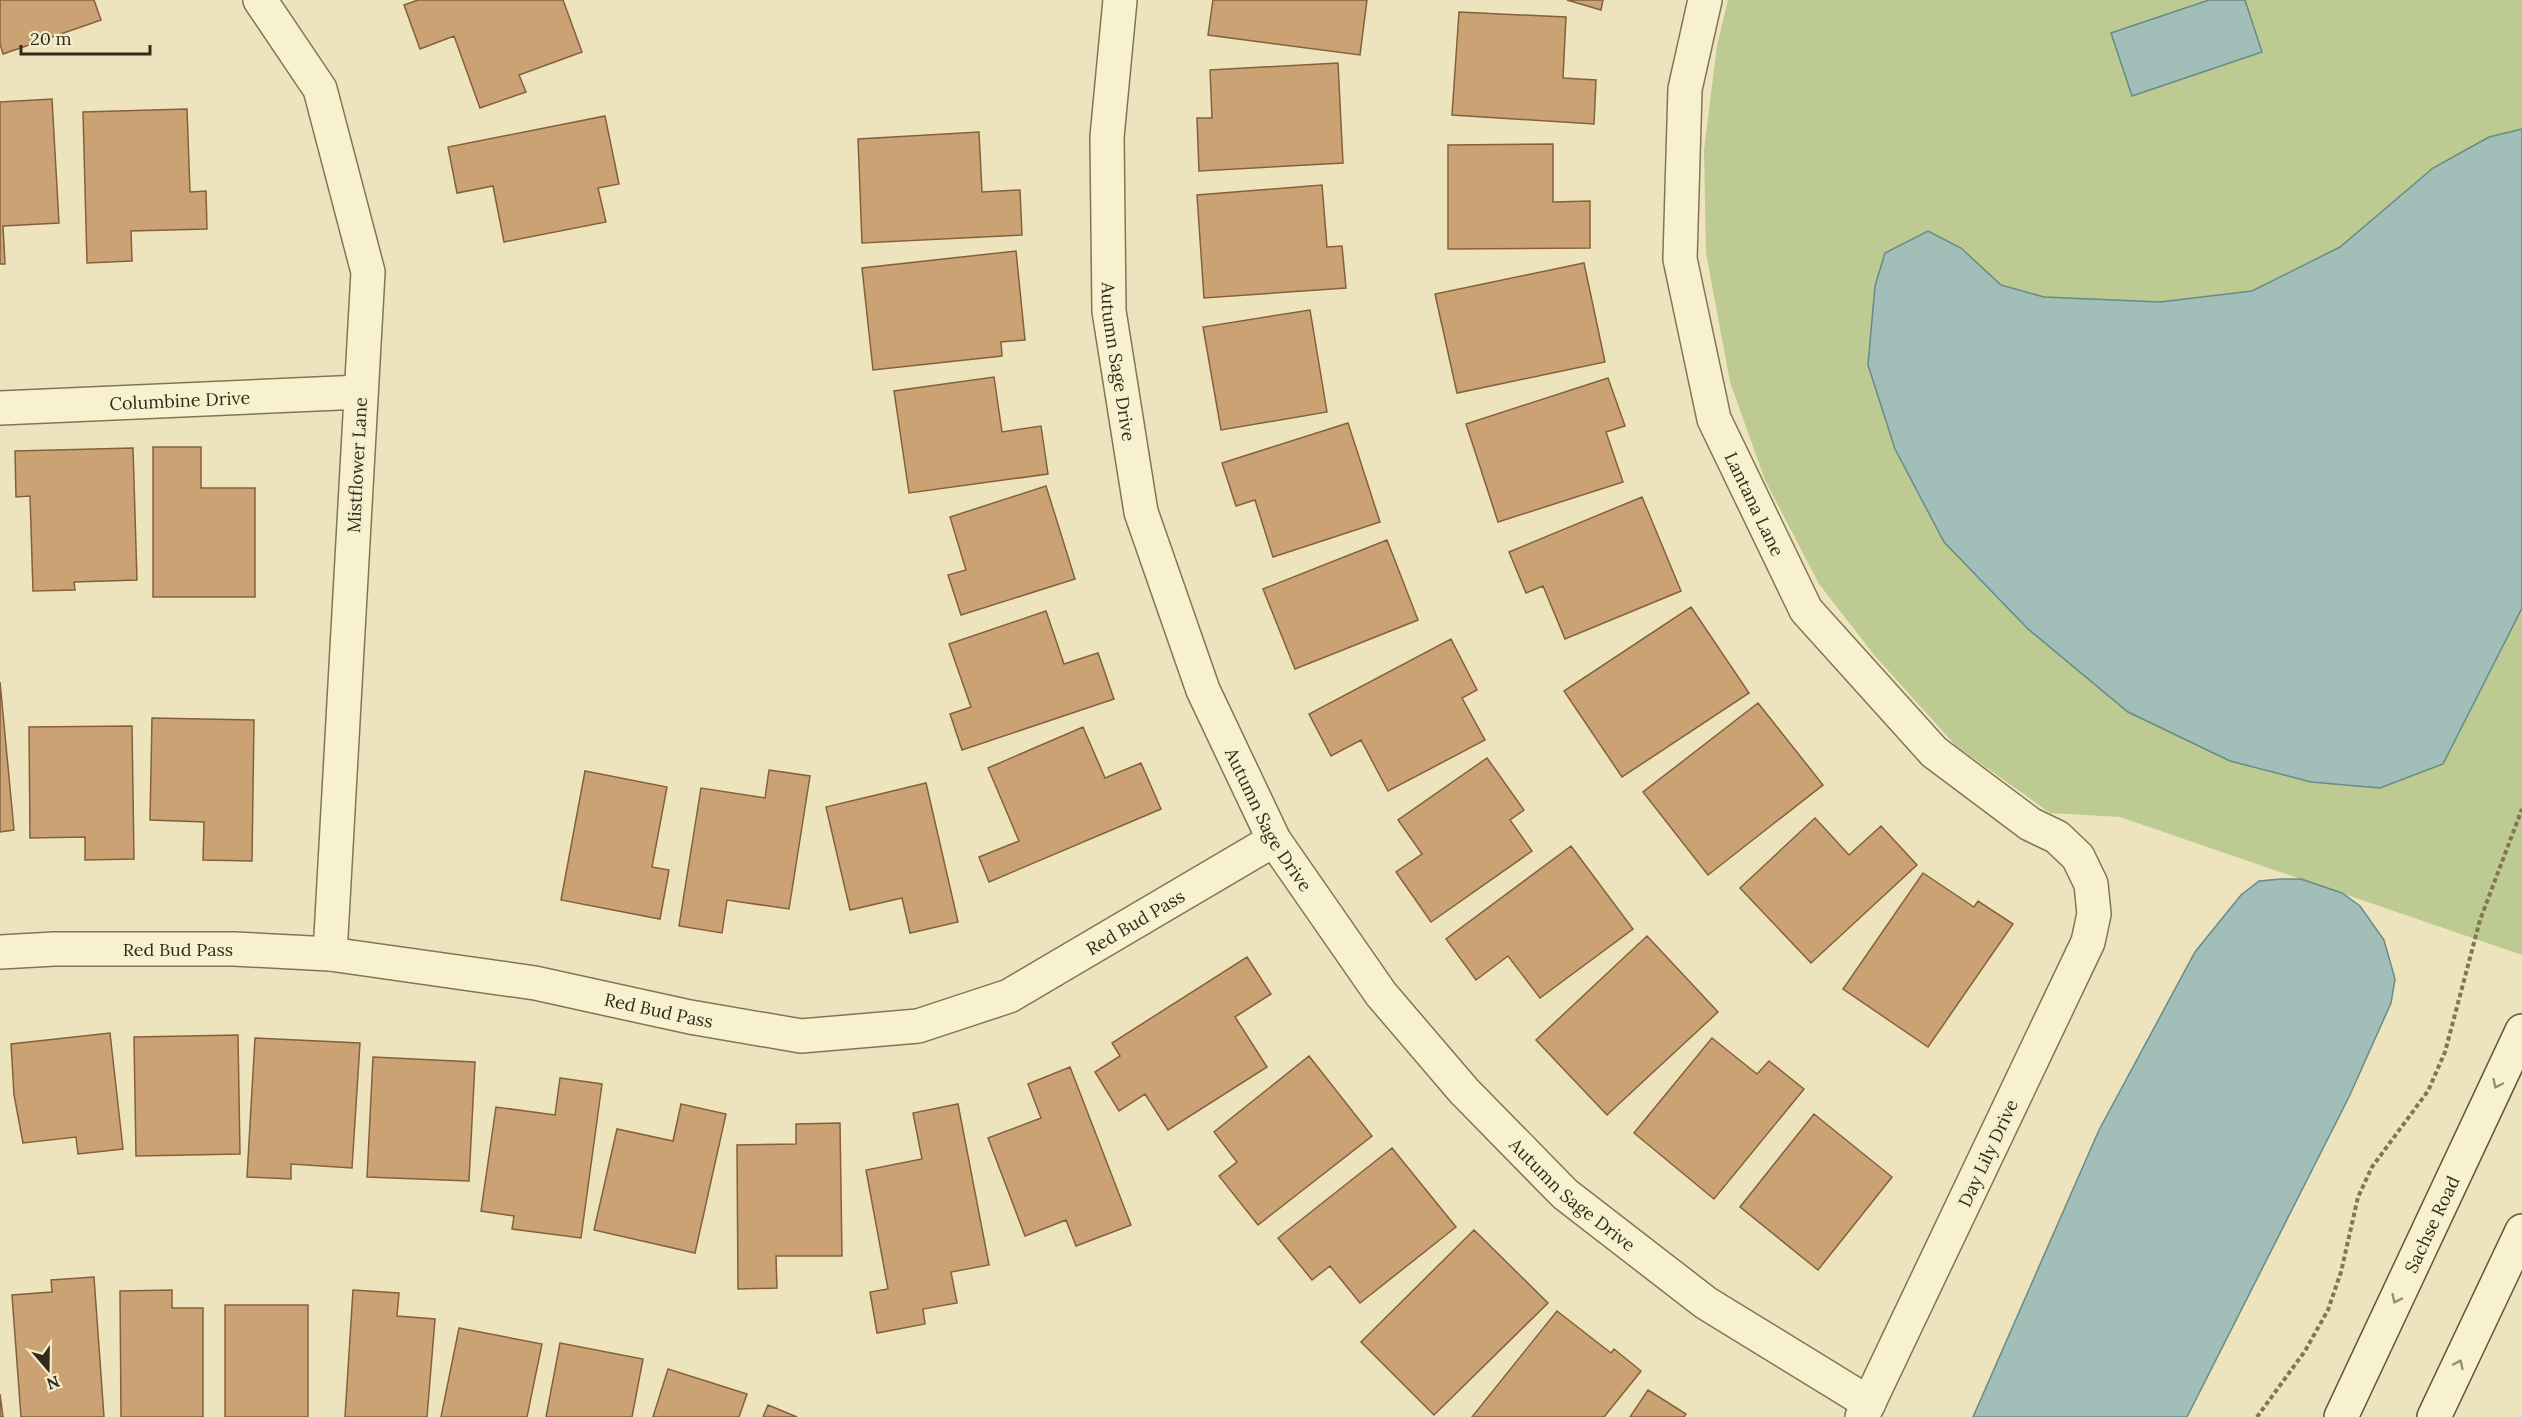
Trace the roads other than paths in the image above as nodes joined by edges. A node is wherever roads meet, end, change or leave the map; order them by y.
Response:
1 (260, 0) edge
2 (1120, 0) edge
3 (1705, 0) edge
4 (361, 392) junction
5 (0, 408) edge
6 (1274, 840) junction
7 (2091, 885) joint
8 (0, 952) edge
9 (330, 954) junction
10 (2522, 1031) edge
11 (2522, 1231) edge
12 (1866, 1410) edge
13 (2341, 1417) edge
14 (2434, 1417) edge

1 - 4 street, Mistflower Lane
2 - 6 street, Autumn Sage Drive
3 - 7 street, Lantana Lane
4 - 5 street, Columbine Drive
4 - 9 street, Mistflower Lane
6 - 9 street, Red Bud Pass
6 - 12 street, Autumn Sage Drive
7 - 12 street, Day Lily Drive
8 - 9 street, Red Bud Pass
10 -> 13 street, Sachse Road
14 -> 11 street

